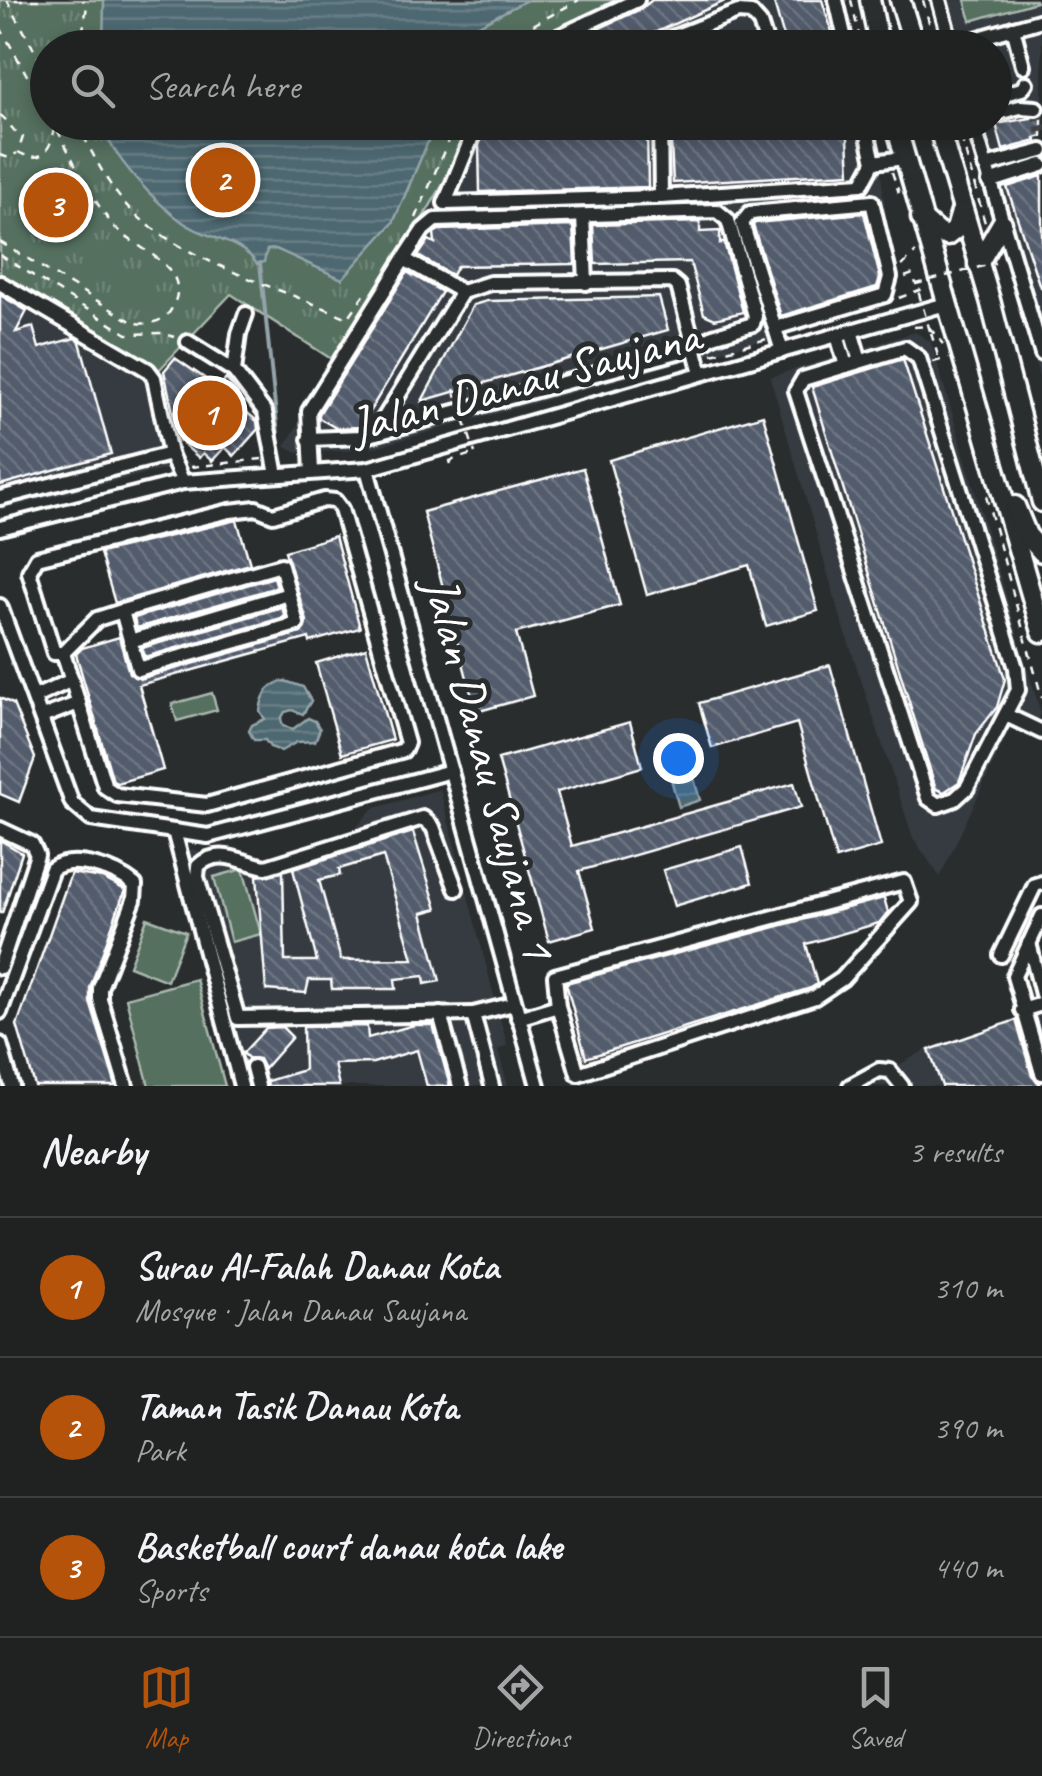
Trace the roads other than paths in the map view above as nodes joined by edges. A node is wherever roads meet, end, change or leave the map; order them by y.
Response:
1 (637, 0) edge
2 (836, 0) edge
3 (870, 0) edge
4 (900, 0) edge
5 (939, 0) edge
6 (1042, 20) edge
7 (1012, 28) junction
8 (573, 30) edge
9 (692, 30) edge
10 (762, 30) edge
11 (843, 30) edge
12 (876, 30) edge
13 (909, 30) edge
14 (945, 30) edge
15 (1005, 30) edge
16 (1023, 66) dead end
17 (1026, 84) dead end
18 (1012, 92) edge
19 (1036, 108) dead end
20 (1012, 109) edge
21 (471, 140) edge
22 (660, 140) edge
23 (869, 140) edge
24 (900, 140) edge
25 (942, 140) edge
26 (977, 140) edge
27 (1042, 150) edge
28 (904, 158) junction
29 (874, 162) junction
30 (1042, 165) edge
31 (985, 166) junction
32 (990, 182) junction
33 (661, 196) junction
34 (961, 206) junction
35 (584, 216) junction
36 (920, 218) junction
37 (1002, 223) junction
38 (404, 258) junction
39 (986, 263) junction
40 (0, 283) edge
41 (586, 284) junction
42 (940, 284) junction
43 (462, 292) junction
44 (946, 304) junction
45 (246, 314) dead end
46 (791, 323) junction
47 (1039, 330) edge
48 (776, 332) junction
49 (844, 333) junction
50 (183, 340) road end
51 (798, 346) junction
52 (782, 351) junction
53 (697, 353) junction
54 (1042, 354) edge
55 (860, 361) junction
56 (846, 366) junction
57 (234, 370) junction
58 (702, 374) junction
59 (375, 434) junction
60 (309, 439) junction
61 (1027, 444) junction
62 (170, 454) junction
63 (1042, 466) edge
64 (367, 469) junction
65 (312, 472) junction
66 (277, 475) junction
67 (183, 482) junction
68 (0, 498) edge
69 (1042, 502) edge
70 (0, 528) edge
71 (1042, 552) edge
72 (1042, 570) edge
73 (289, 594) junction
74 (0, 606) edge
75 (122, 611) junction
76 (1042, 632) edge
77 (130, 641) junction
78 (63, 653) junction
79 (72, 680) junction
80 (35, 696) junction
81 (79, 704) junction
82 (1008, 712) junction
83 (42, 717) junction
84 (1042, 723) edge
85 (1042, 732) edge
86 (451, 771) junction
87 (0, 829) edge
88 (174, 832) junction
89 (1042, 883) edge
90 (456, 890) dead end
91 (1042, 916) edge
92 (1027, 948) junction
93 (0, 967) edge
94 (1042, 994) edge
95 (1042, 1004) edge
96 (558, 1006) junction
97 (1022, 1010) junction
98 (516, 1011) junction
99 (0, 1012) edge
100 (440, 1014) junction
101 (473, 1014) junction
102 (0, 1044) edge
103 (1042, 1074) edge
104 (255, 1076) edge
105 (240, 1083) edge
106 (12, 1086) edge
107 (126, 1086) edge
108 (460, 1086) edge
109 (492, 1086) edge
110 (538, 1086) edge
111 (850, 1086) edge
112 (902, 1086) edge

1 - 8 street
2 - 11 street
3 - 12 main road
4 - 13 main road
5 - 14 street
6 - 7 street
7 - 15 street
7 - 16 street
9 - 10 street
17 - 18 street
19 - 20 street
21 - 33 street
22 - 33 street
23 - 29 street
24 - 28 main road
25 - 34 main road
26 - 31 street
27 - 31 street
28 - 29 street
28 - 36 main road
29 - 33 street
30 - 32 street
31 - 32 street
32 - 37 street
34 - 36 main road
34 - 39 main road
35 - 38 street
35 - 41 street
35 - 53 street
36 - 42 main road
37 - 39 main road
37 - 47 street
38 - 43 street
38 - 60 street
39 - 61 main road
40 - 62 street
41 - 43 street
41 - 53 street
42 - 44 main road
42 - 71 main road
43 - 59 street
44 - 49 street, Jalan Danau Saujana
44 - 76 main road
45 - 57 street
46 - 48 street
46 - 48 street
46 - 51 street
47 - 54 street
48 - 52 street
49 - 51 street, Jalan Danau Saujana
49 - 55 street
49 - 56 street
50 - 57 street
51 - 52 street, Jalan Danau Saujana
52 - 58 street, Jalan Danau Saujana
53 - 58 street
53 - 59 street
55 - 56 street
55 - 82 street
56 - 82 street
57 - 66 street
58 - 64 street, Jalan Danau Saujana
59 - 60 street
60 - 65 street
61 - 63 main road
61 - 69 main road
62 - 67 street
62 - 68 street
64 - 65 street, Jalan Danau Saujana
64 - 86 street, Jalan Danau Saujana 1
65 - 66 street, Jalan Danau Saujana
66 - 67 street, Jalan Danau Saujana
67 - 70 street, Jalan Danau Saujana
71 - 72 main road
73 - 75 street
73 - 77 street
73 - 77 street
74 - 80 street
75 - 77 street
75 - 78 street
78 - 79 street
78 - 81 street
79 - 80 street
79 - 81 street
80 - 83 street
81 - 83 street
82 - 84 street
82 - 85 street
83 - 88 street
86 - 88 street
86 - 98 street, Jalan Danau Saujana 1
87 - 93 street
88 - 105 street
89 - 92 street
90 - 100 street
91 - 92 street
92 - 94 street
92 - 97 street
95 - 97 street
96 - 96 street
96 - 98 street
97 - 103 street
98 - 101 street
98 - 110 street, Jalan Danau Saujana 1
99 - 107 street
100 - 101 street
100 - 108 street
101 - 109 street
102 - 106 street
104 - 105 street
111 - 112 street

